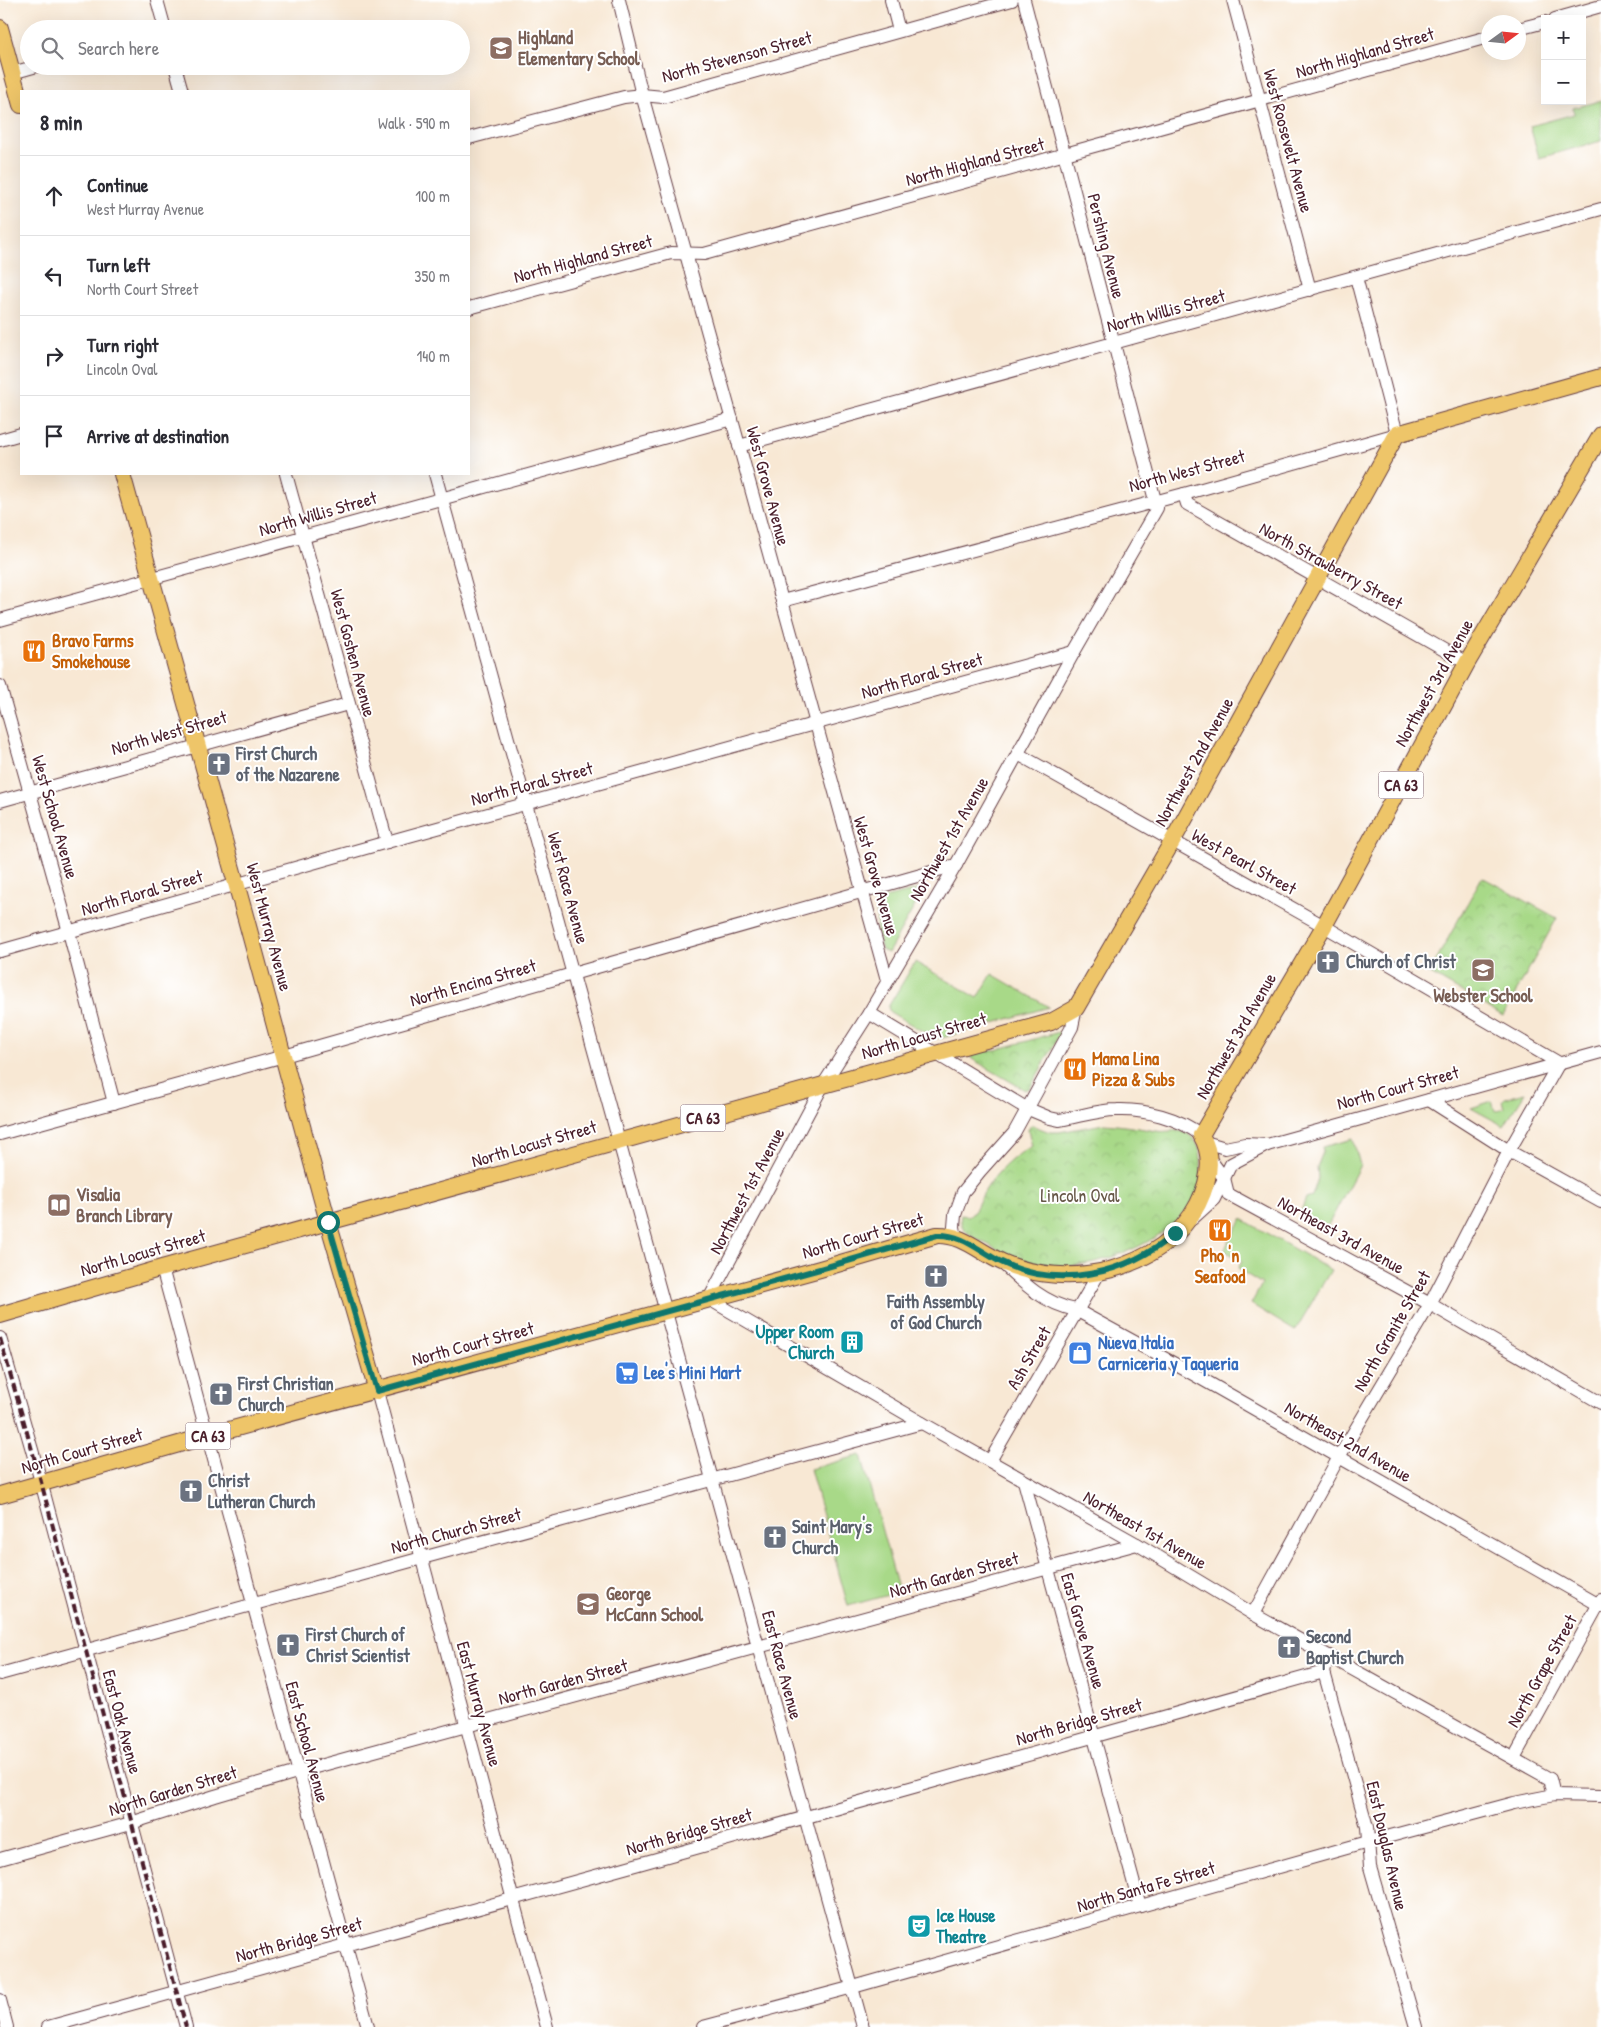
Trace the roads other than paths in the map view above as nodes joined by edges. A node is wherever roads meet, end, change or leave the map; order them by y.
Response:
1 (157, 0) edge
2 (619, 0) edge
3 (891, 0) edge
4 (1012, 0) edge
5 (1024, 0) edge
6 (1233, 0) edge
7 (1601, 6) edge
8 (1569, 15) edge
9 (163, 20) edge
10 (1541, 23) edge
11 (1526, 27) edge
12 (0, 28) edge
13 (899, 31) junction
14 (1481, 39) edge
15 (20, 71) edge
16 (12, 73) junction
17 (178, 75) edge
18 (182, 90) edge
19 (642, 95) junction
20 (1259, 101) junction
21 (20, 102) edge
22 (470, 138) edge
23 (1065, 155) junction
24 (1601, 208) edge
25 (687, 253) junction
26 (1356, 277) junction
27 (1310, 290) junction
28 (470, 308) edge
29 (1113, 344) junction
30 (1601, 377) edge
31 (732, 419) junction
32 (20, 434) edge
33 (1397, 434) junction
34 (1601, 435) edge
35 (0, 440) edge
36 (739, 446) junction
37 (122, 475) edge
38 (286, 475) edge
39 (435, 475) edge
40 (1184, 494) junction
41 (441, 497) junction
42 (1154, 500) junction
43 (304, 537) junction
44 (151, 579) junction
45 (1319, 579) junction
46 (782, 601) junction
47 (0, 620) edge
48 (1074, 652) junction
49 (1467, 663) junction
50 (0, 686) edge
51 (348, 704) junction
52 (816, 724) junction
53 (198, 745) junction
54 (1018, 754) junction
55 (30, 793) junction
56 (0, 801) edge
57 (527, 804) junction
58 (387, 842) junction
59 (1172, 842) junction
60 (956, 865) junction
61 (236, 885) junction
62 (862, 892) junction
63 (1324, 926) junction
64 (69, 932) junction
65 (0, 951) edge
66 (574, 973) junction
67 (887, 980) junction
68 (1076, 1008) junction
69 (869, 1013) junction
70 (1601, 1052) edge
71 (936, 1053) junction
72 (284, 1056) junction
73 (1559, 1063) junction
74 (823, 1086) junction
75 (1428, 1100) junction
76 (114, 1103) junction
77 (1026, 1108) junction
78 (0, 1134) edge
79 (1203, 1138) junction
80 (619, 1141) junction
81 (1267, 1145) junction
82 (1509, 1151) junction
83 (1210, 1158) junction
84 (1224, 1178) junction
85 (1228, 1194) junction
86 (1214, 1199) junction
87 (1601, 1202) edge
88 (328, 1222) junction
89 (1182, 1226) junction
90 (956, 1237) junction
91 (1001, 1262) junction
92 (162, 1268) junction
93 (1099, 1273) junction
94 (709, 1299) junction
95 (1430, 1304) junction
96 (1076, 1310) junction
97 (667, 1311) junction
98 (0, 1316) edge
99 (0, 1338) edge
100 (377, 1391) junction
101 (1601, 1403) edge
102 (922, 1423) junction
103 (207, 1436) junction
104 (1339, 1457) junction
105 (990, 1461) junction
106 (713, 1480) junction
107 (1024, 1481) junction
108 (41, 1483) junction
109 (0, 1495) edge
110 (1137, 1544) junction
111 (422, 1558) junction
112 (1047, 1568) junction
113 (1600, 1603) edge
114 (254, 1605) junction
115 (1253, 1614) junction
116 (759, 1646) junction
117 (85, 1650) junction
118 (1329, 1656) junction
119 (1324, 1672) junction
120 (0, 1674) edge
121 (467, 1727) junction
122 (1094, 1736) junction
123 (1514, 1758) junction
124 (297, 1772) junction
125 (1554, 1795) junction
126 (1601, 1796) edge
127 (805, 1818) junction
128 (130, 1823) junction
129 (1368, 1842) junction
130 (0, 1859) edge
131 (513, 1898) junction
132 (1140, 1906) junction
133 (344, 1946) junction
134 (853, 1987) junction
135 (176, 1991) junction
136 (0, 2000) edge
137 (8, 2027) edge
138 (48, 2027) edge
139 (186, 2027) edge
140 (368, 2027) edge
141 (547, 2027) edge
142 (703, 2027) edge
143 (863, 2027) edge
144 (1416, 2027) edge

1 - 9 street
2 - 19 street, West Grove Avenue
3 - 13 street
4 - 13 street, North Stevenson Street
5 - 23 street, Pershing Avenue
6 - 20 street, West Roosevelt Avenue
7 - 8 street
10 - 11 street
12 - 16 main road
13 - 19 street, North Stevenson Street
14 - 20 street, North Highland Street
15 - 16 street
16 - 21 main road
17 - 18 street
19 - 22 street, North Stevenson Street
19 - 25 street, West Grove Avenue
20 - 23 street, North Highland Street
20 - 27 street, West Roosevelt Avenue
23 - 25 street, North Highland Street
23 - 29 street, Pershing Avenue
24 - 26 street, North Willis Street
25 - 28 street, North Highland Street
25 - 31 street, West Grove Avenue
26 - 27 street, North Willis Street
26 - 33 street
27 - 29 street, North Willis Street
29 - 36 street, North Willis Street
29 - 42 street, Pershing Avenue
30 - 33 main road, North West Street
31 - 36 street, West Grove Avenue
31 - 41 street, North Willis Street
32 - 35 street
33 - 40 street, North West Street
33 - 45 main road, Northwest 2nd Avenue
34 - 49 main road, Northwest 3rd Avenue / CA 63
36 - 46 street, West Grove Avenue
37 - 44 main road, West Murray Avenue
38 - 43 street, West Goshen Avenue
39 - 41 street, West Race Avenue
40 - 42 street, North West Street
40 - 45 street, North Strawberry Street
41 - 43 street, North Willis Street
41 - 57 street, West Race Avenue
42 - 46 street, North West Street
42 - 48 street, Northwest 1st Avenue
43 - 44 street, North Willis Street
43 - 51 street, West Goshen Avenue
44 - 47 street, North Willis Street
44 - 53 main road, West Murray Avenue
45 - 49 street, North Strawberry Street
45 - 59 main road, Northwest 2nd Avenue
46 - 52 street, West Grove Avenue
48 - 52 street, North Floral Street
48 - 54 street, Northwest 1st Avenue
49 - 63 main road, Northwest 3rd Avenue / CA 63
50 - 55 street, West School Avenue
51 - 53 street, North West Street
51 - 58 street, West Goshen Avenue
52 - 57 street, North Floral Street
52 - 62 street, West Grove Avenue
53 - 55 street, North West Street
53 - 61 main road, West Murray Avenue
54 - 59 street, West Pearl Street
54 - 60 street, Northwest 1st Avenue
55 - 56 street, North West Street
55 - 64 street, West School Avenue
57 - 58 street, North Floral Street
57 - 66 street, West Race Avenue
58 - 61 street, North Floral Street
59 - 63 street, West Pearl Street
59 - 68 main road, Northwest 2nd Avenue
60 - 62 street, North Encina Street
60 - 67 street, Northwest 1st Avenue
61 - 64 street, North Floral Street
61 - 72 main road, West Murray Avenue
62 - 66 street, North Encina Street
62 - 67 street, West Grove Avenue
63 - 73 street, West Pearl Street
63 - 79 main road, Northwest 3rd Avenue / CA 63
64 - 65 street, North Floral Street
64 - 76 street, West School Avenue
66 - 72 street, North Encina Street
66 - 80 street, West Race Avenue
67 - 69 street, Northwest 1st Avenue
68 - 71 main road, North Locust Street / CA 63
68 - 77 street, Northwest 2nd Avenue
69 - 71 street
69 - 74 street, Northwest 1st Avenue
70 - 73 street, North Court Street
71 - 74 main road, North Locust Street / CA 63
71 - 77 street
72 - 76 street, North Encina Street
72 - 88 main road, West Murray Avenue
73 - 75 street, North Court Street
73 - 82 street, North Granite Street
74 - 80 main road, North Locust Street / CA 63
74 - 94 street, Northwest 1st Avenue
75 - 81 street, North Court Street
75 - 82 street
76 - 78 street, North Encina Street
77 - 79 street
77 - 90 street
79 - 81 street, North Court Street
79 - 83 main road, CA 63
80 - 88 main road, North Locust Street / CA 63
80 - 97 street, West Race Avenue
81 - 84 street
82 - 87 street
82 - 95 street, North Granite Street
83 - 84 street
83 - 89 main road, CA 63
84 - 85 street
84 - 86 street
85 - 86 street
85 - 95 street, Northeast 3rd Avenue
86 - 89 street
88 - 92 main road, North Locust Street / CA 63
88 - 100 main road, West Murray Avenue
89 - 93 main road, CA 63
90 - 91 main road, CA 63
90 - 94 main road, North Court Street / CA 63
91 - 93 main road, CA 63
91 - 96 street, Northeast 2nd Avenue
92 - 98 main road, North Locust Street / CA 63
92 - 103 street
93 - 96 street, Ash Street
94 - 97 main road, North Court Street / CA 63
94 - 102 street, Northeast 1st Avenue
95 - 101 street, Northeast 3rd Avenue
95 - 104 street, North Granite Street
96 - 104 street, Northeast 2nd Avenue
96 - 105 street, Ash Street
97 - 100 main road, North Court Street / CA 63
97 - 106 street, East Race Avenue
99 - 108 street, East Oak Avenue
100 - 103 main road, North Court Street / CA 63
100 - 111 street, East Murray Avenue
102 - 105 street, Northeast 1st Avenue
102 - 106 street, North Church Street
103 - 108 main road, North Court Street / CA 63
103 - 114 street, East School Avenue
104 - 113 street, Northeast 2nd Avenue
104 - 115 street, North Granite Street
105 - 107 street, Northeast 1st Avenue
106 - 111 street, North Church Street
106 - 116 street, East Race Avenue
107 - 110 street, Northeast 1st Avenue
107 - 112 street, East Grove Avenue
108 - 109 main road, North Court Street / CA 63
108 - 117 street, East Oak Avenue
110 - 112 street, North Garden Street
110 - 115 street, Northeast 1st Avenue
111 - 114 street, North Church Street
111 - 121 street, East Murray Avenue
112 - 116 street, North Garden Street
112 - 122 street, East Grove Avenue
113 - 123 street, North Grape Street
114 - 117 street, North Church Street
114 - 124 street, East School Avenue
115 - 118 street, Northeast 1st Avenue
116 - 121 street, North Garden Street
116 - 127 street, East Race Avenue
117 - 120 street, North Church Street
117 - 128 street, East Oak Avenue
118 - 119 street
118 - 123 street, Northeast 1st Avenue
119 - 122 street, North Bridge Street
119 - 129 street, East Douglas Avenue
121 - 124 street, North Garden Street
121 - 131 street, East Murray Avenue
122 - 127 street, North Bridge Street
122 - 132 street, East Grove Avenue
123 - 125 street, Northeast 1st Avenue
124 - 128 street, North Garden Street
124 - 133 street, East School Avenue
125 - 126 street, North Santa Fe Street
125 - 129 street, North Santa Fe Street
127 - 131 street, North Bridge Street
127 - 134 street, East Race Avenue
128 - 130 street, North Garden Street
128 - 135 street, East Oak Avenue
129 - 132 street, North Santa Fe Street
129 - 144 street, East Douglas Avenue
131 - 133 street, North Bridge Street
131 - 141 street, East Murray Avenue
132 - 134 street, North Santa Fe Street
133 - 135 street, North Bridge Street
133 - 140 street, East School Avenue
134 - 142 street, North Santa Fe Street
134 - 143 street, East Race Avenue
135 - 138 street, North Bridge Street
135 - 139 street, East Oak Avenue
136 - 137 street

